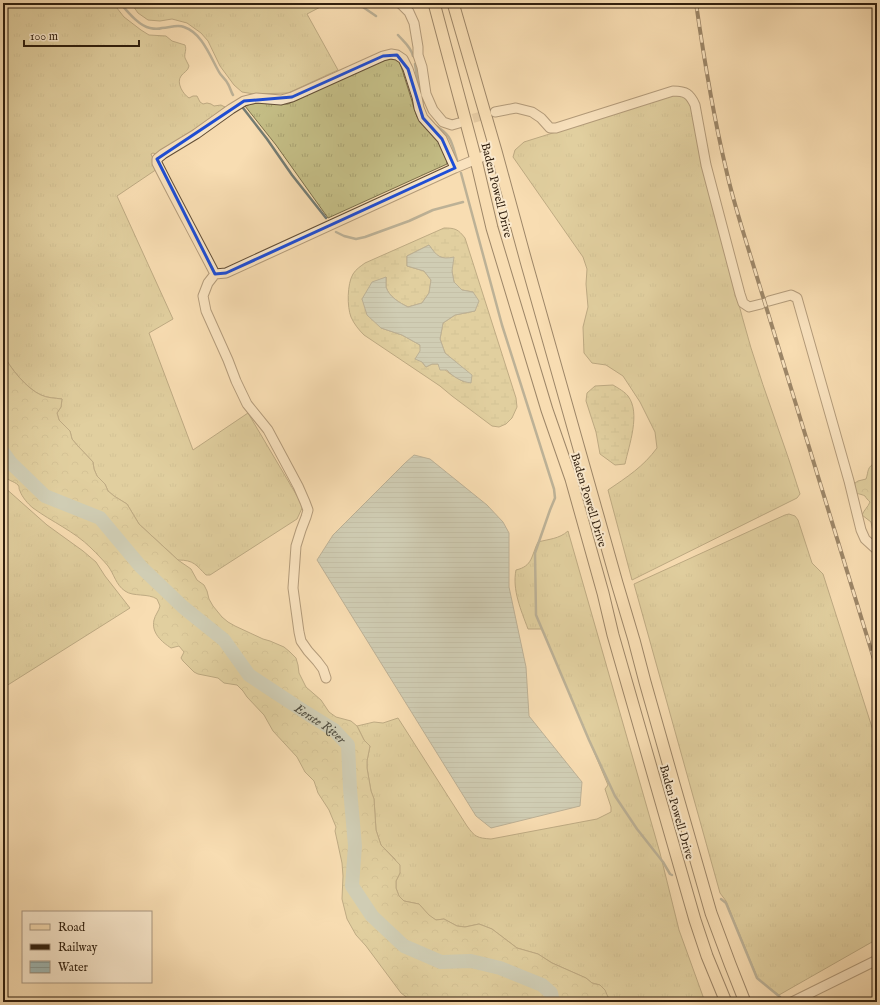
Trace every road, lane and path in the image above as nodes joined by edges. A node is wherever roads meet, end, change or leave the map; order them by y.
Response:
1 (400, 3) edge
2 (434, 3) edge
3 (453, 3) edge
4 (403, 59) junction
5 (421, 63) junction
6 (495, 112) tunnel mouth
7 (459, 123) tunnel mouth
8 (496, 151) junction
9 (476, 160) junction
10 (455, 168) junction
11 (215, 274) junction
12 (877, 550) edge
13 (326, 678) dead end
14 (877, 960) edge
15 (726, 1002) edge
16 (745, 1002) edge
17 (792, 1002) edge

1 - 5 street
2 - 9 main road, Baden Powell Drive
3 - 8 main road, Baden Powell Drive
4 - 5 street
4 - 10 street
4 - 11 street
5 - 7 street
6 - 12 street
8 - 9 street
8 - 16 main road, Baden Powell Drive
9 - 10 street
9 - 15 main road, Baden Powell Drive
10 - 11 street
11 - 13 street
14 - 17 street

